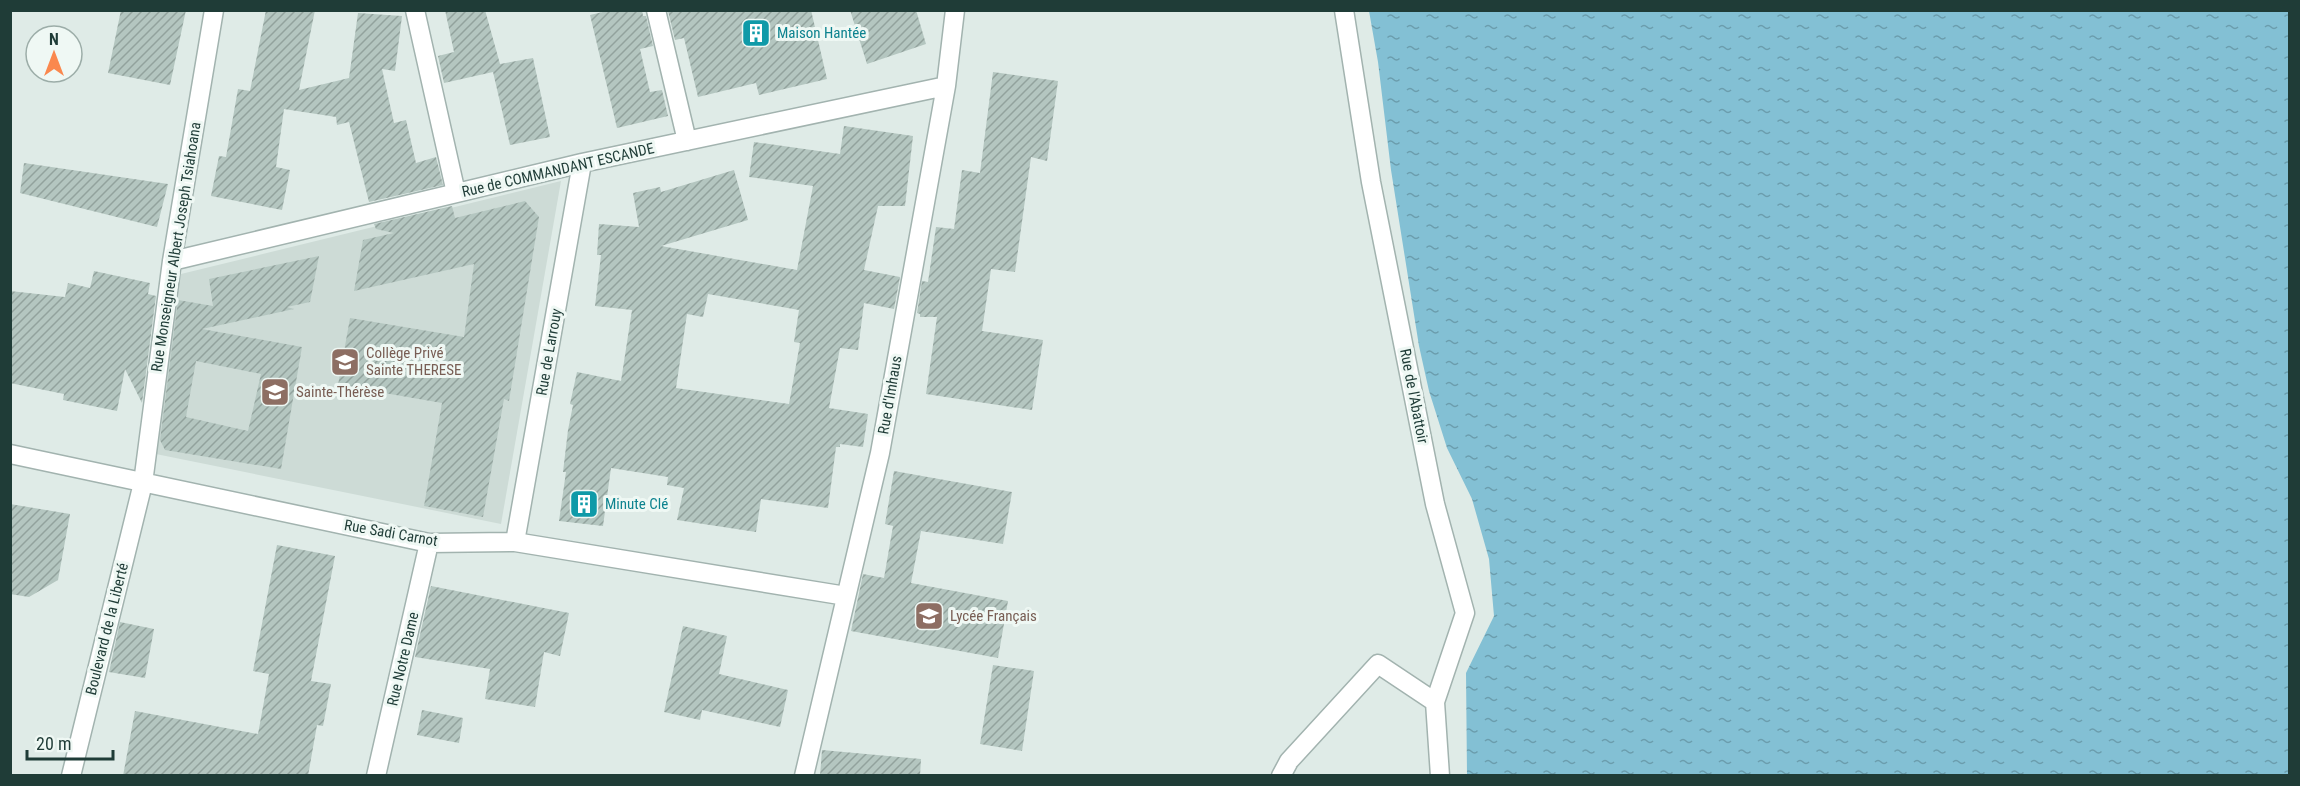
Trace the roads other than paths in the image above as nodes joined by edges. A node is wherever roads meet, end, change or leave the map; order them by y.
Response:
1 (214, 10) edge
2 (415, 10) edge
3 (656, 10) edge
4 (955, 10) edge
5 (1344, 10) edge
6 (946, 86) junction
7 (687, 141) junction
8 (582, 163) junction
9 (456, 193) junction
10 (172, 261) junction
11 (10, 454) edge
12 (143, 483) junction
13 (515, 542) junction
14 (429, 543) junction
15 (846, 596) junction
16 (1435, 702) junction
17 (71, 776) edge
18 (376, 776) edge
19 (804, 776) edge
20 (1281, 776) edge
21 (1440, 776) edge

1 - 10 street, Rue Monseigneur Albert Joseph Tsiahoana
2 - 9 street
3 - 7 street
4 - 6 street, Rue d'Imhaus
5 - 16 street, Rue de l'Abattoir
6 - 7 street, Rue de COMMANDANT ESCANDE
6 - 15 street, Rue d'Imhaus
7 - 8 street, Rue de COMMANDANT ESCANDE
8 - 9 street, Rue de COMMANDANT ESCANDE
8 - 13 street, Rue de Larrouy
9 - 10 street, Rue de COMMANDANT ESCANDE
10 - 12 street, Rue Monseigneur Albert Joseph Tsiahoana
11 - 12 street, Rue Sadi Carnot
12 - 14 street, Rue Sadi Carnot
12 - 17 street, Boulevard de la Liberté
13 - 14 street, Rue Sadi Carnot
13 - 15 street, Rue Sadi Carnot
14 - 18 street, Rue Notre Dame
15 - 19 street, Rue d'Imhaus
16 - 20 street
16 - 21 street, Rue de l'Abattoir

